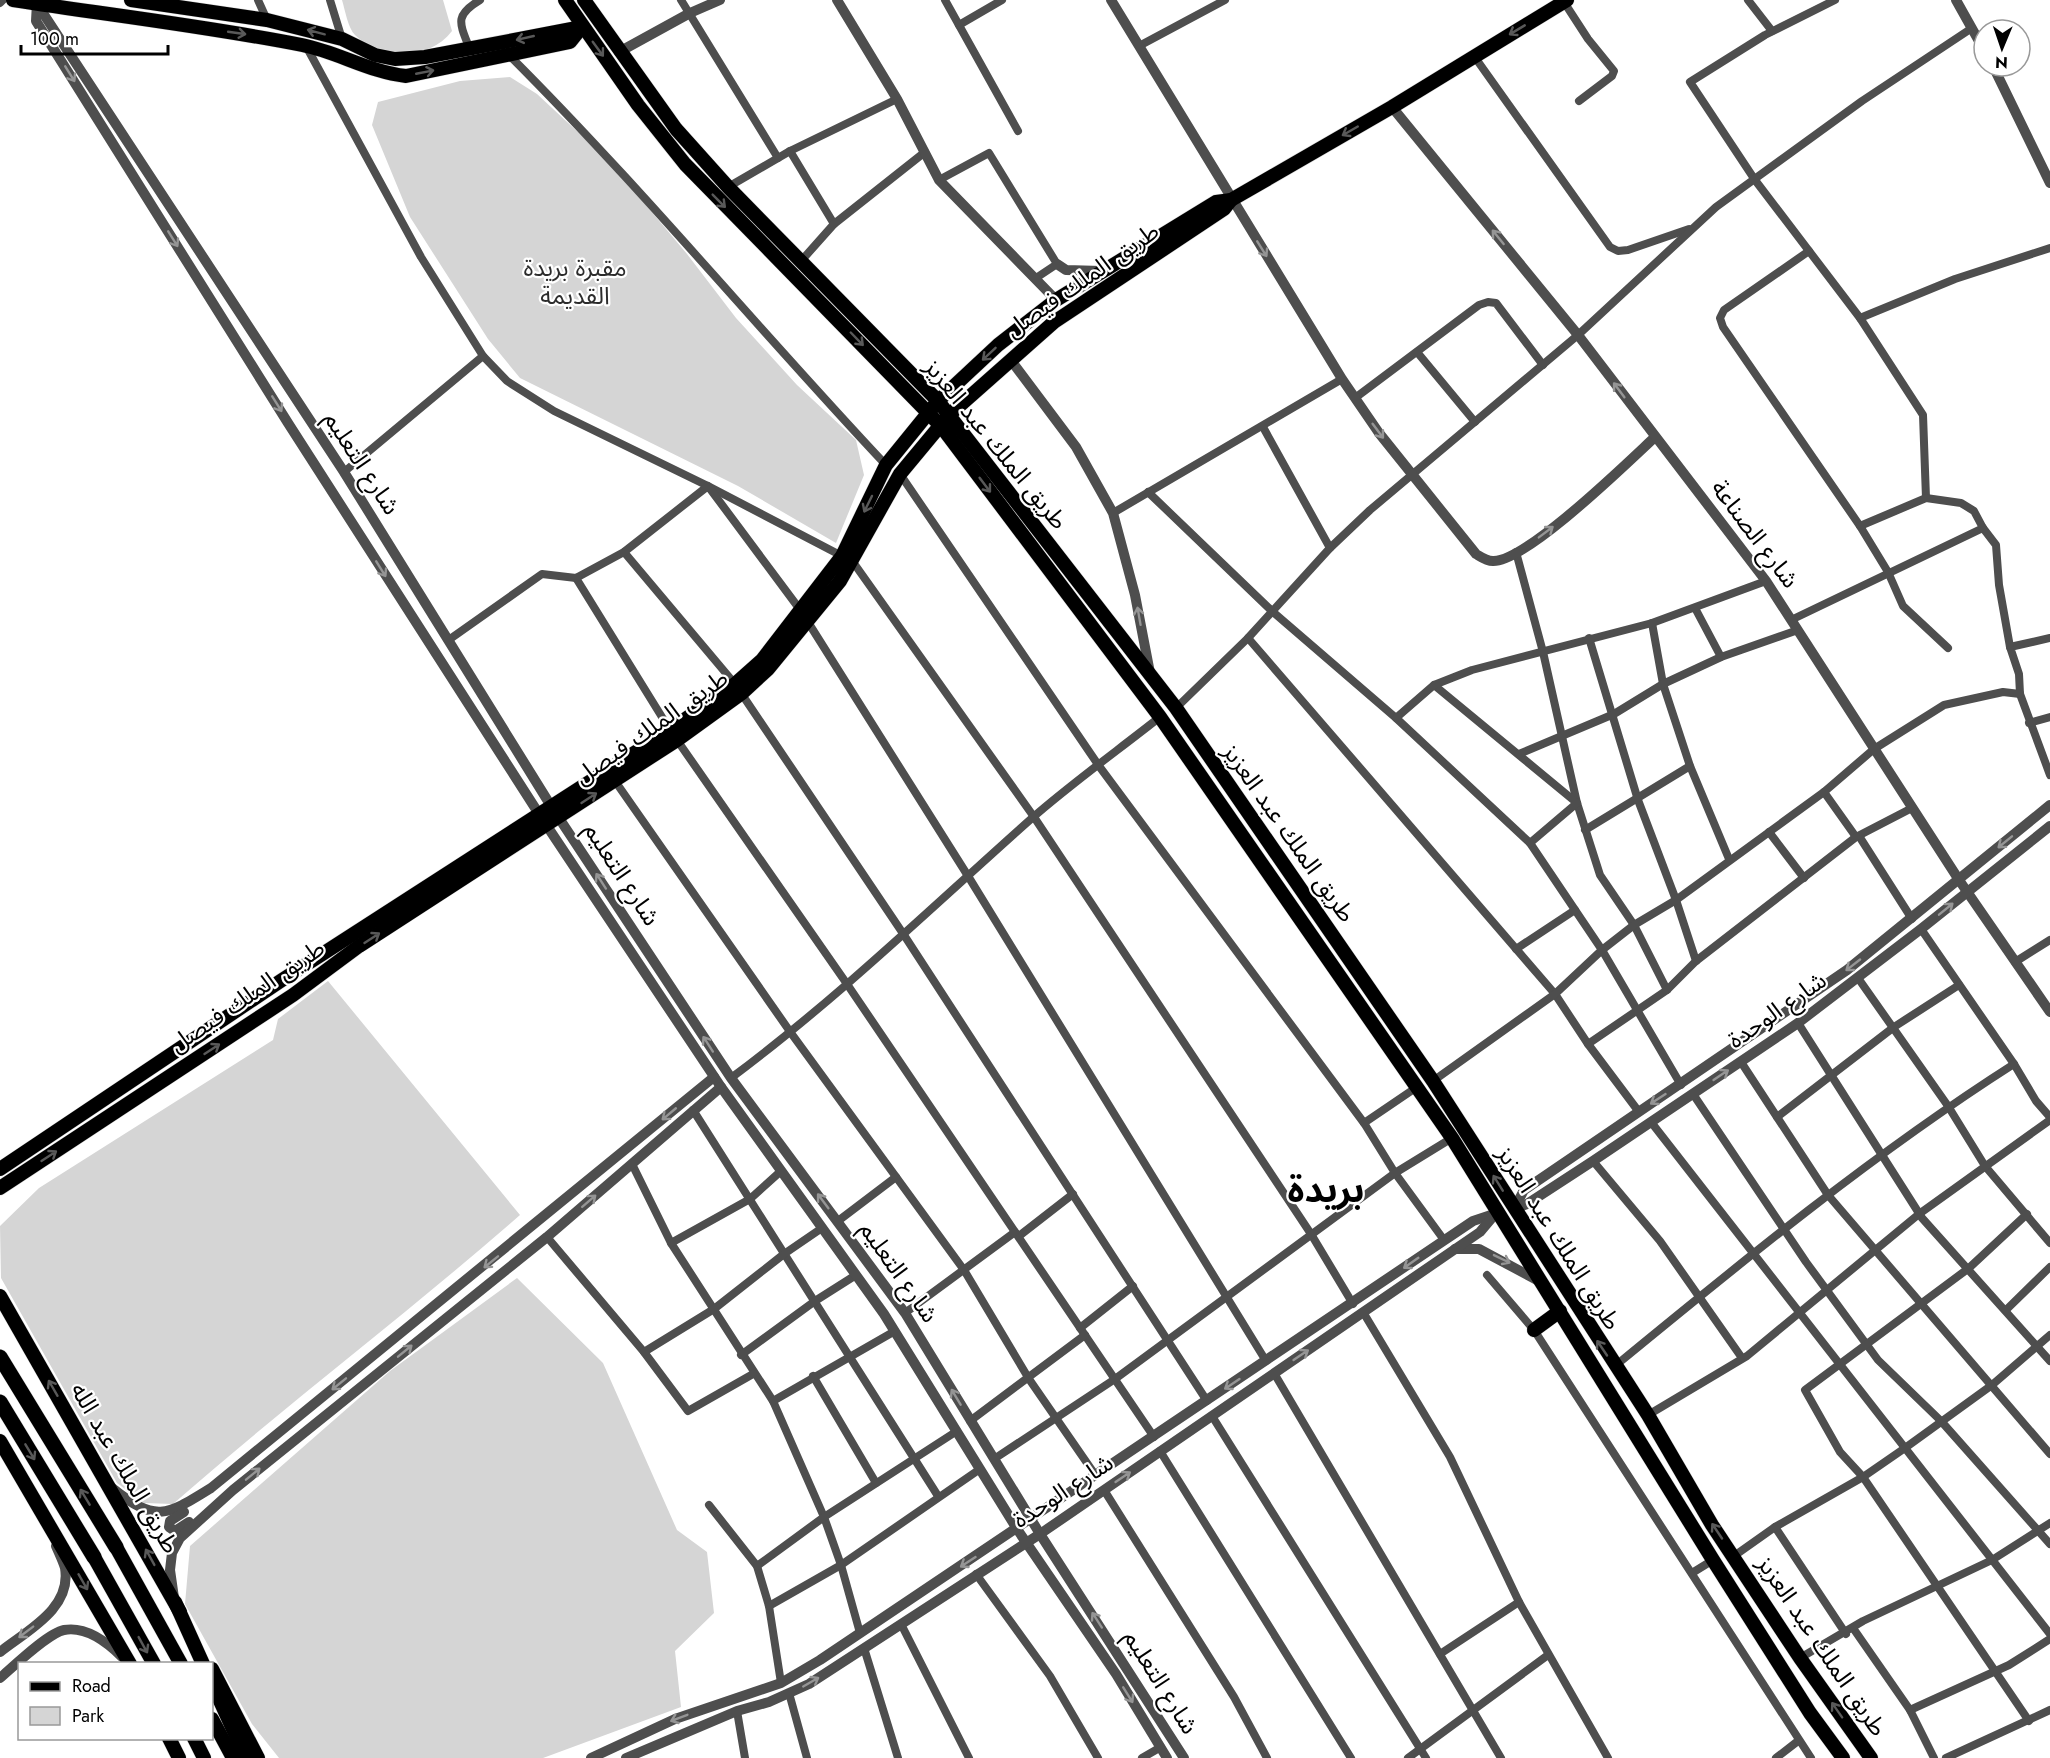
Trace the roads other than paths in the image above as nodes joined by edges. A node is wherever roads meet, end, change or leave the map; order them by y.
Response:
1 (13, 0) edge
2 (135, 0) edge
3 (258, 0) edge
4 (330, 0) edge
5 (480, 0) edge
6 (565, 0) edge
7 (584, 0) edge
8 (681, 0) edge
9 (720, 0) edge
10 (837, 0) edge
11 (945, 0) edge
12 (1002, 0) edge
13 (1110, 0) edge
14 (1225, 0) edge
15 (1748, 0) edge
16 (1835, 0) edge
17 (1956, 0) edge
18 (1566, 1) edge
19 (37, 2) edge
20 (181, 4) edge
21 (690, 13) junction
22 (267, 20) junction
23 (959, 25) junction
24 (582, 27) junction
25 (1971, 28) joint
26 (1772, 32) junction
27 (342, 39) junction
28 (1138, 45) junction
29 (306, 46) junction
30 (469, 47) junction
31 (619, 52) junction
32 (510, 56) junction
33 (1474, 56) junction
34 (2000, 78) edge
35 (897, 99) junction
36 (1580, 101) dead end
37 (1392, 107) junction
38 (1018, 131) dead end
39 (790, 151) junction
40 (925, 152) junction
41 (778, 158) junction
42 (2047, 164) edge
43 (939, 180) junction
44 (1755, 180) junction
45 (2050, 183) edge
46 (728, 187) junction
47 (1231, 200) junction
48 (834, 224) junction
49 (1692, 228) junction
50 (2050, 248) edge
51 (1809, 251) junction
52 (802, 260) junction
53 (1057, 264) junction
54 (1105, 271) junction
55 (1036, 278) junction
56 (1056, 300) junction
57 (1860, 318) junction
58 (1578, 335) junction
59 (1417, 352) junction
60 (483, 356) junction
61 (1010, 359) junction
62 (1543, 365) junction
63 (1342, 379) junction
64 (1355, 398) junction
65 (938, 401) junction
66 (928, 412) junction
67 (945, 421) junction
68 (1475, 422) junction
69 (1263, 427) junction
70 (1654, 437) junction
71 (886, 465) junction
72 (344, 472) junction
73 (900, 474) junction
74 (1413, 474) junction
75 (708, 486) junction
76 (1148, 492) junction
77 (1926, 498) junction
78 (1113, 513) junction
79 (1860, 526) junction
80 (1983, 528) junction
81 (1330, 548) junction
82 (624, 552) junction
83 (1516, 552) junction
84 (848, 559) junction
85 (1888, 572) junction
86 (576, 578) junction
87 (1766, 581) junction
88 (1695, 608) junction
89 (1273, 612) junction
90 (804, 617) junction
91 (1791, 620) junction
92 (1652, 623) junction
93 (1797, 630) junction
94 (1248, 638) junction
95 (1589, 638) junction
96 (2050, 638) edge
97 (450, 639) junction
98 (2010, 647) junction
99 (1948, 648) dead end
100 (1543, 652) junction
101 (1721, 657) junction
102 (1150, 673) junction
103 (1663, 684) junction
104 (1434, 685) junction
105 (739, 688) junction
106 (2020, 694) junction
107 (1176, 708) junction
108 (1614, 714) junction
109 (1160, 717) junction
110 (2050, 717) edge
111 (1396, 718) junction
112 (2029, 723) junction
113 (674, 735) junction
114 (1561, 737) junction
115 (1874, 749) junction
116 (1519, 754) junction
117 (1099, 765) junction
118 (1690, 766) junction
119 (2050, 775) edge
120 (615, 781) junction
121 (1824, 792) junction
122 (1638, 800) junction
123 (1577, 803) junction
124 (2050, 805) edge
125 (1912, 808) junction
126 (549, 815) junction
127 (1034, 817) junction
128 (2050, 826) edge
129 (1585, 830) junction
130 (1769, 832) junction
131 (1858, 836) junction
132 (1530, 843) junction
133 (1729, 859) junction
134 (968, 876) junction
135 (1804, 878) junction
136 (1959, 880) junction
137 (1967, 892) junction
138 (1676, 900) junction
139 (1575, 910) junction
140 (1912, 919) junction
141 (1634, 925) junction
142 (1922, 929) junction
143 (904, 935) junction
144 (2050, 940) edge
145 (1515, 949) junction
146 (1602, 950) junction
147 (1696, 961) junction
148 (2015, 962) junction
149 (1858, 978) junction
150 (847, 984) junction
151 (1959, 985) junction
152 (1667, 990) junction
153 (1555, 994) junction
154 (1639, 1010) junction
155 (2050, 1012) edge
156 (1797, 1023) junction
157 (1894, 1027) junction
158 (791, 1033) junction
159 (1588, 1044) junction
160 (1741, 1062) junction
161 (2014, 1064) junction
162 (714, 1077) junction
163 (1832, 1077) junction
164 (731, 1078) junction
165 (1433, 1081) junction
166 (1681, 1085) junction
167 (1417, 1087) junction
168 (721, 1088) junction
169 (1693, 1094) junction
170 (1948, 1106) junction
171 (693, 1110) junction
172 (1639, 1112) junction
173 (1777, 1118) junction
174 (2050, 1118) edge
175 (1651, 1122) junction
176 (1364, 1123) junction
177 (1452, 1138) junction
178 (1881, 1154) junction
179 (1593, 1161) junction
180 (632, 1164) junction
181 (1985, 1166) junction
182 (0, 1169) edge
183 (781, 1171) junction
184 (1395, 1173) junction
185 (896, 1177) junction
186 (0, 1188) edge
187 (1073, 1194) junction
188 (1828, 1195) junction
189 (750, 1198) junction
190 (1514, 1209) junction
191 (1497, 1213) junction
192 (1919, 1214) junction
193 (2027, 1214) junction
194 (838, 1221) junction
195 (822, 1228) junction
196 (1785, 1230) junction
197 (1017, 1234) junction
198 (1311, 1234) junction
199 (547, 1237) junction
200 (1444, 1240) junction
201 (671, 1243) junction
202 (2050, 1243) edge
203 (1455, 1250) junction
204 (1876, 1251) junction
205 (784, 1254) junction
206 (1752, 1254) junction
207 (2050, 1267) edge
208 (1969, 1268) junction
209 (964, 1270) junction
210 (856, 1275) junction
211 (1487, 1275) dead end
212 (1544, 1284) junction
213 (1132, 1286) junction
214 (1827, 1290) junction
215 (0, 1296) edge
216 (1699, 1297) junction
217 (1228, 1298) junction
218 (815, 1301) junction
219 (1919, 1303) junction
220 (1353, 1304) junction
221 (714, 1309) junction
222 (2006, 1310) junction
223 (1560, 1311) junction
224 (1363, 1312) junction
225 (1800, 1312) junction
226 (905, 1313) junction
227 (1534, 1330) junction
228 (895, 1331) junction
229 (1083, 1332) junction
230 (2050, 1335) edge
231 (1167, 1339) junction
232 (1868, 1345) junction
233 (2037, 1347) junction
234 (644, 1353) junction
235 (741, 1355) junction
236 (850, 1355) junction
237 (0, 1357) edge
238 (1743, 1358) junction
239 (1266, 1361) junction
240 (2050, 1361) edge
241 (1840, 1364) junction
242 (1615, 1366) junction
243 (1274, 1373) junction
244 (753, 1374) junction
245 (813, 1376) junction
246 (1029, 1378) junction
247 (1115, 1379) junction
248 (1992, 1385) junction
249 (773, 1401) junction
250 (1207, 1401) junction
251 (0, 1402) edge
252 (1648, 1415) junction
253 (1212, 1416) junction
254 (1056, 1417) junction
255 (970, 1421) junction
256 (1941, 1421) junction
257 (957, 1431) junction
258 (1154, 1437) junction
259 (0, 1441) edge
260 (1905, 1448) junction
261 (1161, 1451) junction
262 (2050, 1454) edge
263 (913, 1458) junction
264 (994, 1459) junction
265 (980, 1468) junction
266 (1096, 1476) junction
267 (1863, 1477) junction
268 (876, 1483) junction
269 (112, 1488) junction
270 (211, 1488) junction
271 (233, 1490) junction
272 (1104, 1490) junction
273 (938, 1496) junction
274 (709, 1505) dead end
275 (41, 1510) junction
276 (824, 1517) junction
277 (1032, 1518) junction
278 (2050, 1524) edge
279 (1775, 1527) junction
280 (1017, 1529) junction
281 (2039, 1531) junction
282 (1040, 1534) junction
283 (1025, 1541) junction
284 (2050, 1544) edge
285 (116, 1547) joint
286 (1734, 1556) junction
287 (94, 1557) joint
288 (1713, 1560) junction
289 (1992, 1560) junction
290 (841, 1565) junction
291 (757, 1566) junction
292 (1692, 1573) junction
293 (976, 1574) junction
294 (1938, 1587) junction
295 (175, 1602) junction
296 (1519, 1602) junction
297 (769, 1606) junction
298 (901, 1624) junction
299 (1850, 1631) junction
300 (860, 1634) junction
301 (2050, 1634) edge
302 (2050, 1639) edge
303 (864, 1648) junction
304 (0, 1652) edge
305 (1440, 1654) junction
306 (1548, 1655) junction
307 (1800, 1658) junction
308 (19, 1662) edge
309 (127, 1662) edge
310 (128, 1662) edge
311 (153, 1662) edge
312 (180, 1662) edge
313 (202, 1662) edge
314 (207, 1662) edge
315 (18, 1663) edge
316 (213, 1671) edge
317 (1996, 1671) junction
318 (0, 1678) edge
319 (781, 1683) junction
320 (213, 1685) edge
321 (789, 1694) junction
322 (1910, 1710) junction
323 (2050, 1710) edge
324 (737, 1711) junction
325 (1472, 1711) junction
326 (213, 1721) edge
327 (2029, 1721) junction
328 (170, 1740) edge
329 (195, 1740) edge
330 (1798, 1742) junction
331 (1161, 1747) junction
332 (1420, 1749) junction
333 (179, 1758) edge
334 (204, 1758) edge
335 (233, 1758) edge
336 (246, 1758) edge
337 (258, 1758) edge
338 (591, 1758) edge
339 (626, 1758) edge
340 (746, 1758) edge
341 (807, 1758) edge
342 (898, 1758) edge
343 (969, 1758) edge
344 (1098, 1758) edge
345 (1142, 1758) edge
346 (1167, 1758) edge
347 (1184, 1758) edge
348 (1267, 1758) edge
349 (1351, 1758) edge
350 (1408, 1758) edge
351 (1426, 1758) edge
352 (1501, 1758) edge
353 (1608, 1758) edge
354 (1776, 1758) edge
355 (1811, 1758) edge
356 (1843, 1758) edge
357 (1871, 1758) edge
358 (1934, 1758) edge
359 (1946, 1758) edge

1 - 19 main road
2 - 20 main road
3 - 22 street
4 - 27 street
5 - 30 street
6 - 24 main road, طريق الملك عبد العزيز
7 - 31 main road, طريق الملك عبد العزيز
8 - 21 street
9 - 21 street
10 - 35 street
11 - 23 street
12 - 23 street
13 - 28 street
14 - 28 street
15 - 26 street
16 - 26 street
17 - 25 street
18 -> 33 main road, طريق الملك فيصل
18 - 36 street
19 -> 29 main road
19 - 72 street, شارع التعليم
19 -> 126 street, شارع التعليم
20 - 22 main road
21 - 31 street
21 - 41 street
27 -> 22 main road
23 - 38 street
24 -> 30 main road
24 - 32 main road
24 -> 66 main road, طريق الملك عبد العزيز
25 - 44 street
26 - 44 street
27 - 30 main road
28 - 47 street
29 -> 32 main road
29 - 60 street
31 - 46 main road, طريق الملك عبد العزيز
32 - 71 street
33 - 37 main road, طريق الملك فيصل
33 - 49 street
34 - 42 street
35 - 39 street
35 - 40 street
37 -> 47 main road, طريق الملك فيصل
58 -> 37 street, شارع الصناعة
39 - 41 street
39 - 48 street
40 - 43 street
40 - 48 street
41 - 46 street
42 - 45 street
43 - 53 street
43 - 55 street
44 - 49 street
44 - 51 street
46 - 52 main road, طريق الملك عبد العزيز
47 - 54 main road, طريق الملك فيصل
47 - 61 main road, طريق الملك فيصل
47 -> 63 street
48 - 52 street
49 - 58 street
50 - 57 street
51 - 57 street
51 - 79 street
52 - 65 main road, طريق الملك عبد العزيز
53 - 54 street
53 - 55 street
54 - 56 main road, طريق الملك فيصل
55 - 56 street
56 -> 65 main road, طريق الملك فيصل
57 - 77 street
58 - 62 street
70 -> 58 street, شارع الصناعة
59 - 62 street
59 - 64 street
59 - 68 street
60 - 72 street
60 - 75 street
61 - 67 main road, طريق الملك فيصل
61 - 78 street
62 - 68 street
63 - 64 street
63 - 69 street
64 -> 74 street
65 - 66 main road, طريق الملك فيصل
65 - 67 main road, طريق الملك عبد العزيز
66 - 67 main road, طريق الملك عبد العزيز
66 - 71 main road, طريق الملك فيصل
67 - 73 main road, طريق الملك فيصل
67 - 102 main road, طريق الملك عبد العزيز
67 -> 109 main road, طريق الملك عبد العزيز
68 - 74 street
69 - 76 street
69 - 81 street
83 -> 70 street
70 - 87 street, شارع الصناعة
71 -> 84 main road, طريق الملك فيصل
72 - 97 street, شارع التعليم
73 - 84 main road, طريق الملك فيصل
73 - 117 street
74 - 81 street
74 - 83 street
75 - 82 street
75 - 84 street
75 - 90 street
76 - 78 street
76 - 89 street
77 - 79 street
77 - 80 street
102 -> 78 street
79 - 85 street
80 - 85 street
80 - 98 street
81 - 89 street
82 - 86 street
82 - 105 street
83 - 100 street
84 - 90 main road, طريق الملك فيصل
84 - 127 street
85 - 91 street
85 - 99 street
86 - 97 street
86 - 113 street
87 - 88 street
87 - 91 street, شارع الصناعة
88 - 92 street
88 - 101 street
89 - 94 street
89 - 111 street
90 - 105 main road, طريق الملك فيصل
90 - 134 street
91 - 93 street, شارع الصناعة
92 - 95 street
92 - 103 street
93 - 101 street
93 - 115 street, شارع الصناعة
94 - 107 street
94 - 145 street
95 - 100 street
95 - 108 street
96 - 98 street
97 - 126 street, شارع التعليم
98 - 106 street
100 - 104 street
100 - 114 street
101 - 103 street
102 - 107 main road, طريق الملك عبد العزيز
103 - 108 street
103 - 118 street
104 - 111 street
104 - 116 street
105 - 113 main road, طريق الملك فيصل
105 - 143 street
106 - 112 street
106 - 115 street
107 - 165 main road, طريق الملك عبد العزيز
108 - 114 street
108 - 122 street
109 - 117 street
109 - 167 main road, طريق الملك عبد العزيز
110 - 112 street
111 - 132 street
112 - 119 street
113 - 120 main road, طريق الملك فيصل
113 - 126 main road, طريق الملك فيصل
113 - 150 street
114 - 116 street
114 - 123 street
115 - 121 street
115 - 125 street, شارع الصناعة
116 - 123 street
117 - 127 street
117 - 176 street
118 - 122 street
118 - 133 street
126 -> 120 main road, طريق الملك فيصل
120 - 158 street
121 - 130 street
121 - 131 street
122 - 129 street
122 - 138 street
123 - 129 street
123 - 132 street
124 -> 136 street
125 - 131 street
125 - 136 street, شارع الصناعة
126 - 162 street, شارع التعليم
164 -> 126 street, شارع التعليم
126 - 182 main road, طريق الملك فيصل
186 -> 126 main road, طريق الملك فيصل
127 - 134 street
127 - 198 street
128 - 137 street, شارع الوحدة
129 - 141 street
130 - 133 street
130 - 135 street
131 - 135 street
131 - 140 street
132 - 139 street
133 - 138 street
134 - 143 street
134 - 217 street
135 - 147 street
136 - 137 street, شارع الصناعة
136 - 140 street
142 -> 137 street, شارع الوحدة
137 - 148 street, شارع الصناعة
138 - 141 street
138 - 147 street
139 - 145 street
139 - 146 street
140 -> 166 street
141 - 146 street
141 - 152 street
142 - 149 street, شارع الوحدة
142 - 151 street
143 - 150 street
143 - 187 street
144 - 148 street
145 - 153 street
146 - 153 street
146 - 154 street
147 - 152 street
148 - 155 street, شارع الصناعة
149 - 156 street, شارع الوحدة
149 - 157 street
150 - 158 street
150 - 197 street
151 - 157 street
151 - 161 street
152 - 154 street
153 - 159 street
153 - 165 street
154 - 159 street
154 - 166 street
156 - 160 street, شارع الوحدة
156 - 163 street
157 - 163 street
157 - 170 street
158 - 164 street
158 - 185 street
159 - 172 street
169 -> 160 street, شارع الوحدة
160 - 173 street
161 - 170 street
161 - 174 street
162 - 168 street, شارع التعليم
162 -> 270 street
163 - 173 street
163 - 178 street
194 -> 164 street, شارع التعليم
190 -> 165 main road, طريق الملك عبد العزيز
166 -> 172 street
167 - 176 street
167 - 177 main road, طريق الملك عبد العزيز
168 - 171 street
168 - 183 street, شارع التعليم
169 - 175 street, شارع الوحدة
169 - 196 street
170 - 178 street
170 - 181 street
171 - 180 street
171 - 189 street
172 - 190 street
173 - 188 street
174 - 181 street
175 - 179 street, شارع الوحدة
175 - 206 street
176 - 184 street
177 - 184 street
177 - 191 main road, طريق الملك عبد العزيز
178 - 188 street
178 - 192 street
179 - 190 street, شارع الوحدة
179 - 216 street
199 -> 180 street
180 - 201 street
181 - 192 street
181 - 193 street
183 - 189 street
183 - 195 street, شارع التعليم
184 - 198 street
184 - 200 street
185 - 194 street
185 - 209 street
187 - 197 street
187 - 213 street
188 - 196 street
188 - 204 street
189 - 201 street
189 - 205 street
242 -> 190 main road, طريق الملك عبد العزيز
191 - 200 street
191 - 203 street, شارع الوحدة
191 - 212 main road, طريق الملك عبد العزيز
192 - 204 street
192 - 208 street
193 - 202 street
193 - 208 street
194 - 226 street, شارع التعليم
195 - 205 street
195 - 210 street, شارع التعليم
196 - 206 street
196 - 214 street
197 - 209 street
197 - 229 street
198 - 217 street
198 - 220 street
199 - 234 street
271 -> 199 street
200 -> 220 street
201 - 221 street
203 -> 212 street
203 - 224 street, شارع الوحدة
204 - 214 street
204 - 219 street
205 - 218 street
205 - 221 street
206 - 216 street
206 - 225 street
207 - 222 street
208 - 219 street
208 - 222 street
209 - 226 street
209 - 246 street
210 - 218 street
210 - 228 street, شارع التعليم
211 - 227 street
212 - 223 main road, طريق الملك عبد العزيز
213 - 229 street
213 - 231 street
214 - 225 street
214 - 232 street
269 -> 215 main road, طريق الملك عبد الله
216 - 238 street
216 - 242 street
217 - 231 street
217 - 239 street
218 - 235 street
218 - 236 street
219 - 232 street
219 - 248 street
220 - 239 street
221 - 234 street
221 - 235 street
222 - 233 street
223 - 227 main road
223 - 288 main road, طريق الملك عبد العزيز
243 -> 224 street, شارع الوحدة
224 - 296 street
225 - 238 street
225 - 241 street
255 -> 226 street, شارع التعليم
227 - 292 street
228 - 236 street
228 - 257 street, شارع التعليم
229 - 246 street
229 - 247 street
230 - 233 street
231 - 247 street
231 - 250 street
232 - 241 street
232 - 256 street
233 - 240 street
233 - 248 street
234 - 244 street
235 - 244 street
236 - 245 street
236 - 263 street
285 -> 237 highway, طريق الملك عبد الله
238 - 252 street
239 -> 250 street
241 - 260 street
241 - 267 street
242 - 252 main road, طريق الملك عبد العزيز
243 - 253 street, شارع الوحدة
243 - 305 street
244 - 249 street
245 - 249 street
245 - 268 street
246 - 254 street
246 - 255 street
247 - 254 street
247 - 258 street
248 - 256 street
248 - 262 street
249 - 276 street
250 - 258 street
251 -> 287 highway
286 -> 252 main road, طريق الملك عبد العزيز
253 - 261 street, شارع الوحدة
253 - 332 street
254 - 264 street
254 - 266 street
255 - 264 street, شارع التعليم
256 - 260 street
256 - 281 street
257 - 263 street
257 - 265 street, شارع التعليم
258 - 266 street
259 - 275 main road
260 - 267 street
260 - 289 street
272 -> 261 street, شارع الوحدة
261 - 349 street
263 - 268 street
263 - 273 street
264 - 277 street, شارع التعليم
265 - 273 street
265 - 280 street, شارع التعليم
266 - 277 street
267 - 279 street
267 - 294 street
268 - 276 street
269 - 270 street
295 -> 269 main road, طريق الملك عبد الله
270 - 271 street
271 - 295 street
272 - 282 street, شارع الوحدة
272 - 348 street
273 - 290 street
274 - 291 street
275 -> 304 street
275 -> 310 main road
276 - 290 street
276 - 291 street
277 - 280 street
277 - 282 street, شارع التعليم
278 - 281 street
279 - 286 street
279 - 299 street
280 - 283 street, شارع التعليم
280 -> 300 street
281 - 284 street
281 - 289 street
282 - 283 street, شارع الوحدة
347 -> 282 street, شارع التعليم
283 - 293 street, شارع الوحدة
283 -> 331 street, شارع التعليم
285 - 312 main road, طريق الملك عبد الله
286 - 307 main road, طريق الملك عبد العزيز
287 -> 311 main road
288 - 292 street
288 - 356 main road, طريق الملك عبد العزيز
289 - 294 street
289 - 301 street
290 - 297 street
290 - 300 street
291 - 297 street
292 - 330 street
293 - 298 street, شارع الوحدة
293 - 344 street
294 - 299 street
294 - 317 street
295 - 313 main road
295 - 314 main road, طريق الملك عبد الله
296 - 305 street
296 - 306 street
297 - 319 street
298 - 303 street, شارع الوحدة
298 - 343 street
299 - 307 street
299 - 322 street
300 - 319 street
302 - 317 street
321 -> 303 street, شارع الوحدة
303 - 342 street
305 - 325 street
306 - 325 street
306 - 353 street
357 -> 307 main road, طريق الملك عبد العزيز
308 - 309 street
315 - 318 street
316 - 337 main road
317 - 322 street
317 - 327 street
319 -> 338 street
320 - 336 main road
321 - 324 street, شارع الوحدة
321 - 341 street
322 - 358 street
323 - 327 street
324 - 339 street, شارع الوحدة
324 - 340 street
325 - 332 street
325 - 352 street
326 - 335 main road
327 - 359 street
328 - 333 main road
329 - 334 main road
330 - 354 street
330 - 355 street
331 - 345 street
331 - 346 street, شارع التعليم
332 - 350 street
332 - 351 street

